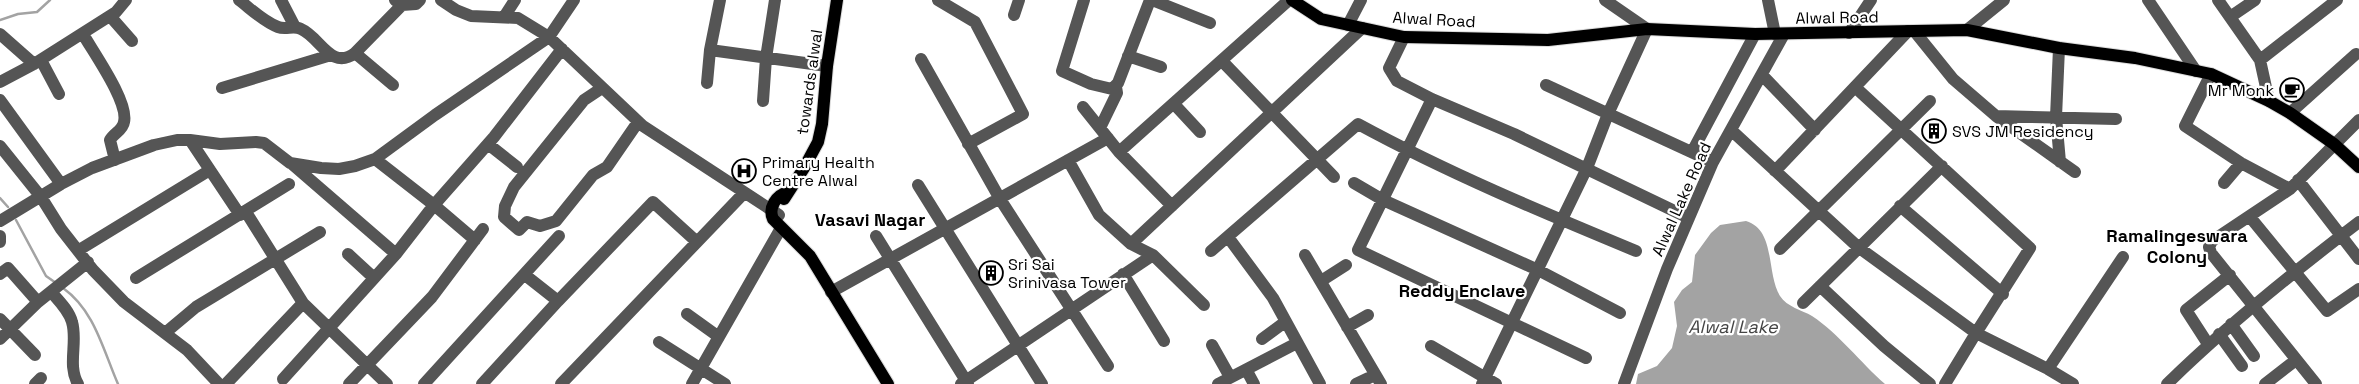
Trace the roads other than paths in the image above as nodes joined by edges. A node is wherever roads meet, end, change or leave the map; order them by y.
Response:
1 (126, 0) edge
2 (240, 0) edge
3 (281, 0) edge
4 (420, 0) edge
5 (441, 0) edge
6 (515, 0) edge
7 (574, 0) edge
8 (720, 0) edge
9 (775, 0) edge
10 (837, 0) edge
11 (938, 0) edge
12 (1019, 0) edge
13 (1084, 0) edge
14 (1151, 0) edge
15 (1290, 0) edge
16 (1360, 0) edge
17 (1605, 0) edge
18 (1768, 0) edge
19 (1871, 0) edge
20 (2004, 0) edge
21 (2148, 0) edge
22 (2218, 0) edge
23 (2255, 0) edge
24 (2337, 0) edge
25 (399, 3) edge
26 (1014, 15) dead end
27 (110, 16) junction
28 (504, 17) junction
29 (2230, 17) junction
30 (1210, 23) dead end
31 (1348, 25) junction
32 (295, 27) junction
33 (1362, 28) junction
34 (1646, 29) junction
35 (1967, 30) junction
36 (1911, 32) junction
37 (1849, 33) junction
38 (0, 34) edge
39 (83, 34) junction
40 (1755, 34) junction
41 (1779, 34) junction
42 (549, 37) junction
43 (1404, 37) junction
44 (132, 41) dead end
45 (2058, 48) junction
46 (562, 50) junction
47 (710, 50) junction
48 (356, 53) junction
49 (2356, 54) dead end
50 (331, 56) junction
51 (1128, 56) junction
52 (766, 58) junction
53 (921, 59) dead end
54 (2260, 60) junction
55 (1222, 61) junction
56 (38, 62) junction
57 (827, 66) junction
58 (1161, 67) dead end
59 (2196, 71) junction
60 (2211, 74) junction
61 (1762, 75) junction
62 (0, 82) edge
63 (707, 83) dead end
64 (393, 85) dead end
65 (1546, 85) dead end
66 (1116, 87) junction
67 (222, 88) dead end
68 (602, 88) junction
69 (1856, 88) junction
70 (59, 94) dead end
71 (1432, 99) junction
72 (0, 100) edge
73 (763, 101) dead end
74 (1930, 101) dead end
75 (2269, 101) junction
76 (1174, 104) junction
77 (1083, 107) dead end
78 (1272, 113) junction
79 (2290, 113) junction
80 (1608, 114) junction
81 (1996, 116) junction
82 (2056, 117) junction
83 (2116, 119) dead end
84 (2359, 120) edge
85 (638, 122) junction
86 (1100, 128) junction
87 (1731, 130) junction
88 (1815, 130) junction
89 (1901, 130) junction
90 (1200, 132) dead end
91 (1108, 138) junction
92 (190, 140) junction
93 (488, 144) junction
94 (968, 144) junction
95 (2334, 144) junction
96 (0, 146) edge
97 (1408, 150) junction
98 (1119, 152) junction
99 (1692, 152) junction
100 (375, 158) junction
101 (1316, 158) junction
102 (115, 160) junction
103 (1068, 160) junction
104 (290, 162) junction
105 (1712, 162) junction
106 (2060, 162) junction
107 (2240, 163) junction
108 (1942, 166) junction
109 (517, 167) dead end
110 (1587, 168) junction
111 (2359, 168) edge
112 (210, 170) junction
113 (1775, 171) junction
114 (2075, 172) dead end
115 (1334, 177) dead end
116 (2224, 182) dead end
117 (1354, 183) dead end
118 (61, 184) junction
119 (289, 184) dead end
120 (918, 185) dead end
121 (2294, 185) junction
122 (744, 193) junction
123 (41, 196) junction
124 (1000, 199) junction
125 (1383, 200) junction
126 (434, 204) junction
127 (1172, 206) junction
128 (1900, 206) junction
129 (1819, 211) junction
130 (243, 214) junction
131 (2250, 217) junction
132 (1689, 218) junction
133 (777, 219) junction
134 (1562, 220) junction
135 (0, 221) edge
136 (2359, 222) edge
137 (946, 228) junction
138 (483, 229) dead end
139 (320, 232) dead end
140 (2342, 235) junction
141 (0, 236) edge
142 (559, 236) dead end
143 (876, 236) dead end
144 (1228, 236) junction
145 (475, 240) junction
146 (0, 242) edge
147 (697, 242) junction
148 (1131, 244) junction
149 (1858, 247) junction
150 (1780, 249) dead end
151 (79, 250) junction
152 (1211, 251) dead end
153 (1636, 251) dead end
154 (348, 254) dead end
155 (396, 254) junction
156 (1153, 255) junction
157 (1305, 255) dead end
158 (2124, 257) dead end
159 (276, 259) junction
160 (890, 259) junction
161 (2359, 259) edge
162 (88, 262) junction
163 (1346, 265) dead end
164 (1538, 270) junction
165 (2295, 273) junction
166 (0, 274) edge
167 (1123, 274) junction
168 (525, 275) junction
169 (2230, 275) junction
170 (136, 278) dead end
171 (374, 278) junction
172 (1320, 281) junction
173 (1820, 286) junction
174 (59, 287) junction
175 (2359, 289) edge
176 (831, 292) junction
177 (2003, 294) junction
178 (558, 301) junction
179 (38, 302) junction
180 (303, 303) junction
181 (1804, 303) dead end
182 (1204, 305) dead end
183 (2253, 305) junction
184 (1071, 308) junction
185 (1620, 313) dead end
186 (687, 314) dead end
187 (1368, 315) dead end
188 (0, 319) edge
189 (1285, 322) junction
190 (1513, 322) junction
191 (1347, 327) junction
192 (2233, 327) junction
193 (329, 329) junction
194 (10, 330) junction
195 (165, 333) junction
196 (1976, 333) junction
197 (719, 337) junction
198 (2221, 337) junction
199 (0, 339) edge
200 (1262, 339) dead end
201 (1164, 341) dead end
202 (659, 342) dead end
203 (1298, 344) junction
204 (2208, 344) junction
205 (1017, 345) junction
206 (1212, 345) dead end
207 (1430, 346) dead end
208 (35, 355) dead end
209 (2254, 356) dead end
210 (1586, 358) dead end
211 (2296, 360) junction
212 (367, 364) junction
213 (1108, 366) dead end
214 (2242, 366) dead end
215 (2048, 369) junction
216 (700, 370) junction
217 (1247, 371) junction
218 (1230, 377) junction
219 (283, 378) dead end
220 (1378, 379) edge
221 (1488, 382) edge
222 (965, 383) edge
223 (78, 384) edge
224 (219, 384) edge
225 (226, 384) edge
226 (349, 384) edge
227 (387, 384) edge
228 (424, 384) edge
229 (482, 384) edge
230 (561, 384) edge
231 (692, 384) edge
232 (725, 384) edge
233 (888, 384) edge
234 (1042, 384) edge
235 (1218, 384) edge
236 (1254, 384) edge
237 (1320, 384) edge
238 (1356, 384) edge
239 (1624, 384) edge
240 (1930, 384) edge
241 (1945, 384) edge
242 (2072, 384) edge
243 (2167, 384) edge
244 (2265, 384) edge
245 (2316, 384) edge

1 - 27 street
2 - 32 street
3 - 32 street
4 - 25 street
5 - 28 street
6 - 28 street
7 - 42 street
8 - 47 street
9 - 52 street
10 - 57 main road, towards alwal
11 - 94 street
12 - 26 street
13 - 66 street
14 - 30 street
14 - 51 street
15 - 31 main road, Alwal Road
15 - 55 street
16 - 31 street
17 - 34 street
18 - 41 street
19 - 37 street
20 - 35 street
21 - 59 street
22 - 29 street
23 - 29 street
24 - 54 street
25 - 48 street
27 - 39 street
27 - 44 street
28 - 42 street
29 - 54 street
31 - 33 main road, Alwal Road
32 - 50 street
33 - 43 main road, Alwal Road
33 - 78 street
34 - 40 main road, Alwal Road
34 - 43 main road, Alwal Road
34 - 80 street
35 - 36 main road, Alwal Road
35 - 45 main road, Alwal Road
36 - 37 main road, Alwal Road
36 - 69 street
36 - 81 street
37 - 41 main road, Alwal Road
38 - 56 street
39 - 56 street
39 - 102 street
40 - 41 main road, Alwal Road
40 - 99 street
41 - 61 street, Alwal Lake Road
42 - 46 street
42 - 100 street
43 - 71 street
45 - 59 main road, Alwal Road
45 - 82 street
46 - 68 street
46 - 93 street
47 - 52 street
47 - 63 street
48 - 50 street
48 - 64 street
49 - 79 street
50 - 67 street
51 - 58 street
51 - 66 street
52 - 57 street
52 - 73 street
53 - 94 street
54 - 75 street
55 - 76 street
55 - 78 street
56 - 62 street
56 - 70 street
57 - 133 main road, towards alwal
59 - 60 main road, Alwal Road
60 - 75 main road, Alwal Road
60 - 107 street
61 - 87 street, Alwal Lake Road
61 - 88 street
65 - 80 street
66 - 86 street
68 - 85 street
68 - 85 street
69 - 88 street
69 - 89 street
71 - 97 street
71 - 110 street
72 - 118 street
74 - 89 street
75 - 79 main road, Alwal Road
76 - 90 street
76 - 98 street
77 - 86 street
78 - 101 street
78 - 127 street
79 - 95 main road, Alwal Road
80 - 99 street
80 - 110 street
81 - 82 street
81 - 106 street
82 - 83 street
82 - 106 street
84 - 95 street
85 - 122 street
86 - 91 street
87 - 105 street, Alwal Lake Road
87 - 113 street
88 - 113 street
89 - 108 street
89 - 129 street
91 - 98 street
91 - 103 street
92 - 102 street
92 - 104 street
92 - 112 street
93 - 109 street
93 - 126 street
94 - 124 street
95 - 111 main road, Alwal Road
95 - 121 street
96 - 123 street
97 - 101 street
97 - 125 street
97 - 134 street
98 - 127 street
99 - 105 street
100 - 104 street
100 - 126 street
101 - 115 street
101 - 144 street
102 - 118 street
103 - 124 street
103 - 148 street
104 - 155 street
105 - 132 street, Alwal Lake Road
106 - 114 street
107 - 116 street
107 - 121 street
108 - 128 street
108 - 177 street
110 - 132 street
110 - 134 street
112 - 130 street
112 - 151 street
113 - 129 street
117 - 125 street
118 - 123 street
119 - 130 street
120 - 137 street
121 - 131 street
121 - 140 street
122 - 133 street
122 - 147 street
123 - 135 street
123 - 151 street
124 - 137 street
124 - 184 street
125 - 164 street
125 - 190 street
126 - 145 street
126 - 155 street
127 - 148 street
128 - 149 street
128 - 177 street
129 - 149 street
129 - 150 street
130 - 159 street
130 - 170 street
131 - 165 street
131 - 169 street
132 - 239 street, Alwal Lake Road
133 - 176 main road
133 - 197 street
134 - 153 street
134 - 164 street
136 - 140 street
137 - 160 street
137 - 205 street
138 - 145 street
139 - 159 street
140 - 161 street
140 - 165 street
141 - 146 street
142 - 168 street
143 - 160 street
144 - 152 street
144 - 189 street
145 - 212 street
147 - 178 street
147 - 230 street
148 - 156 street
149 - 173 street
149 - 196 street
151 - 162 street
154 - 171 street
155 - 171 street
156 - 167 street
156 - 182 street
157 - 172 street
158 - 215 street
159 - 180 street
159 - 195 street
160 - 176 street
160 - 222 street
162 - 174 street
162 - 195 street
163 - 172 street
164 - 185 street
164 - 190 street
165 - 175 street
165 - 183 street
166 - 179 street
167 - 184 street
167 - 201 street
168 - 178 street
168 - 228 street
169 - 183 street
169 - 204 street
171 - 193 street
172 - 191 street
173 - 181 street
173 - 240 street
174 - 179 street
174 - 223 street
176 - 233 main road
177 - 196 street
178 - 229 street
179 - 194 street
180 - 193 street
180 - 225 street
183 - 192 street
183 - 211 street
184 - 205 street
184 - 213 street
186 - 197 street
187 - 191 street
188 - 194 street
189 - 200 street
189 - 203 street
190 - 210 street
190 - 221 street
191 - 220 street
192 - 198 street
192 - 209 street
193 - 212 street
193 - 219 street
194 - 199 street
194 - 208 street
195 - 224 street
196 - 215 street
196 - 241 street
197 - 216 street
198 - 204 street
198 - 214 street
202 - 216 street
203 - 217 street
203 - 237 street
204 - 243 street
205 - 222 street
205 - 234 street
206 - 218 street
207 - 221 street
211 - 244 street
211 - 245 street
212 - 226 street
212 - 227 street
215 - 242 street
216 - 231 street
216 - 232 street
217 - 218 street
217 - 236 street
218 - 235 street
220 - 238 street

